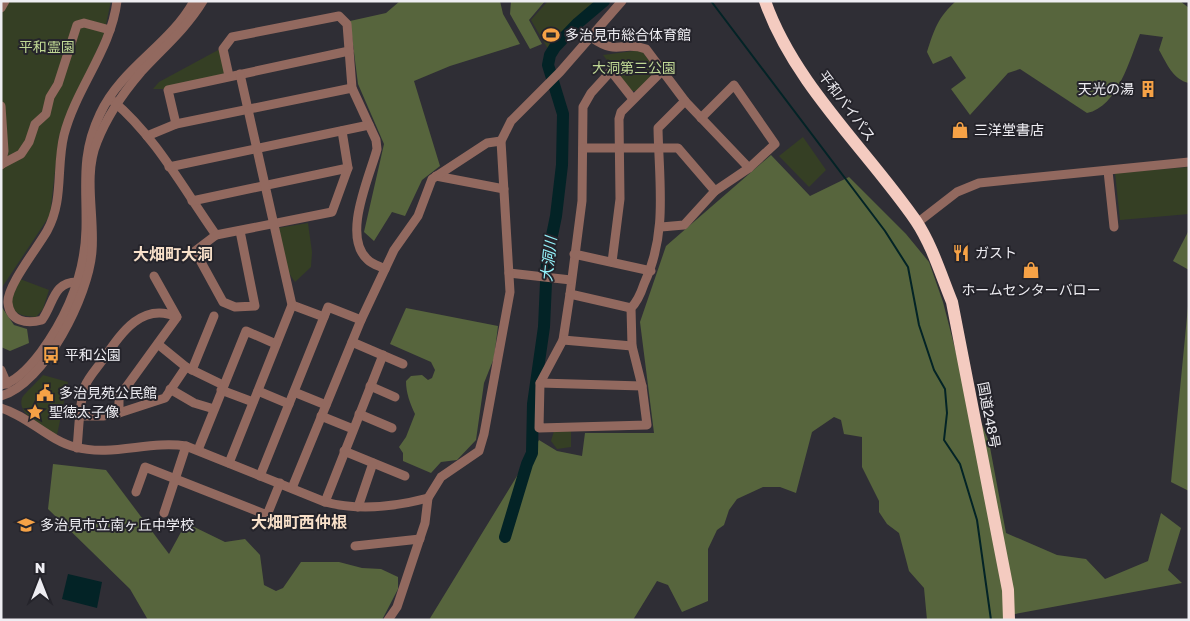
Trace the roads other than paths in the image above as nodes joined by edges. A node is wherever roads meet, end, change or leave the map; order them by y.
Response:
1 (5, 1) edge
2 (117, 1) edge
3 (194, 1) edge
4 (203, 1) edge
5 (622, 1) edge
6 (765, 1) edge
7 (1, 8) edge
8 (110, 30) junction
9 (591, 38) junction
10 (349, 51) junction
11 (663, 70) junction
12 (240, 74) junction
13 (229, 76) junction
14 (352, 88) junction
15 (109, 97) junction
16 (633, 99) junction
17 (685, 101) junction
18 (116, 104) junction
19 (1, 106) edge
20 (248, 109) junction
21 (701, 118) junction
22 (176, 124) junction
23 (369, 126) junction
24 (342, 131) junction
25 (147, 136) junction
26 (501, 141) junction
27 (257, 148) junction
28 (583, 148) junction
29 (620, 148) junction
30 (658, 148) junction
31 (1189, 162) edge
32 (1, 164) edge
33 (169, 167) junction
34 (348, 168) junction
35 (749, 168) junction
36 (1108, 171) junction
37 (436, 176) junction
38 (265, 186) junction
39 (504, 188) junction
40 (715, 191) junction
41 (192, 202) junction
42 (917, 222) junction
43 (273, 224) junction
44 (661, 227) junction
45 (1114, 228) dead end
46 (240, 231) junction
47 (216, 235) junction
48 (574, 254) junction
49 (612, 262) junction
50 (385, 269) junction
51 (651, 270) junction
52 (509, 273) junction
53 (154, 276) dead end
54 (571, 280) junction
55 (77, 282) junction
56 (570, 294) junction
57 (292, 305) junction
58 (631, 308) junction
59 (214, 316) dead end
60 (177, 317) junction
61 (324, 317) junction
62 (361, 320) junction
63 (563, 340) junction
64 (352, 342) junction
65 (159, 344) junction
66 (276, 344) junction
67 (632, 346) junction
68 (383, 355) junction
69 (403, 364) dead end
70 (189, 368) junction
71 (1, 370) edge
72 (540, 383) junction
73 (4, 385) edge
74 (370, 386) junction
75 (642, 386) junction
76 (222, 388) junction
77 (170, 389) junction
78 (258, 391) junction
79 (294, 392) junction
80 (1, 396) edge
81 (395, 397) dead end
82 (253, 402) junction
83 (289, 404) junction
84 (326, 405) junction
85 (1, 408) edge
86 (214, 409) junction
87 (119, 413) junction
88 (359, 414) junction
89 (81, 416) junction
90 (321, 416) junction
91 (392, 428) dead end
92 (353, 429) junction
93 (186, 446) junction
94 (77, 448) junction
95 (198, 450) junction
96 (344, 451) junction
97 (229, 463) junction
98 (373, 463) junction
99 (260, 476) junction
100 (406, 476) dead end
101 (175, 479) junction
102 (280, 483) junction
103 (292, 488) junction
104 (136, 492) dead end
105 (428, 498) junction
106 (325, 502) junction
107 (358, 507) junction
108 (164, 513) dead end
109 (420, 539) junction
110 (355, 546) dead end
111 (388, 620) edge
112 (1009, 620) edge

1 - 7 street
2 - 8 street
3 - 15 street
4 - 18 street
5 - 9 street
6 - 42 highway, 平和バイパス
8 - 32 street
8 - 55 street
9 - 11 street
9 - 26 street
10 - 12 street
10 - 13 street
10 - 14 street
11 - 16 street
11 - 17 street
12 - 13 street
12 - 20 street
13 - 22 street
14 - 20 street
14 - 23 street
15 - 18 street
15 - 55 street
16 - 28 street
16 - 29 street
17 - 21 street
17 - 30 street
18 - 25 street
18 - 80 street
19 - 32 street
20 - 22 street
20 - 27 street
21 - 35 street
21 - 35 street
22 - 25 street
23 - 24 street
23 - 50 street
24 - 27 street
24 - 34 street
25 - 33 street
26 - 37 street
26 - 39 street
27 - 33 street
27 - 38 street
28 - 29 street
28 - 48 street
29 - 30 street
29 - 49 street
30 - 40 street
30 - 44 street
31 - 36 street
33 - 41 street
34 - 38 street
34 - 43 street
35 - 40 street
36 - 42 street
36 - 45 street
37 - 39 street
37 - 50 street
38 - 41 street
38 - 43 street
39 - 52 street
40 - 44 street
41 - 47 street
42 - 112 highway, 国道248号
43 - 46 street
43 - 57 street
44 - 51 street
46 - 47 street
46 - 47 street
48 - 49 street
48 - 54 street
49 - 51 street
50 - 62 street
51 - 58 street
52 - 54 street
52 - 105 street
53 - 60 street
54 - 56 street
55 - 73 street
56 - 58 street
56 - 63 street
57 - 61 street
57 - 66 street
58 - 67 street
59 - 70 street
60 - 65 street
60 - 89 street
61 - 62 street
61 - 79 street
62 - 64 street
63 - 67 street
63 - 72 street
64 - 68 street
64 - 84 street
65 - 70 street
65 - 87 street
66 - 76 street
66 - 78 street
67 - 75 street
68 - 69 street
68 - 74 street
70 - 76 street
70 - 77 street
71 - 73 street
72 - 75 street
72 - 75 street
74 - 81 street
74 - 88 street
76 - 82 street
76 - 86 street
77 - 86 street
77 - 87 street
78 - 82 street
78 - 83 street
79 - 83 street
79 - 84 street
82 - 97 street
83 - 99 street
84 - 90 street
85 - 94 street
86 - 95 street
87 - 89 street
88 - 91 street
88 - 92 street
89 - 94 street
90 - 92 street
90 - 103 street
92 - 96 street
93 - 94 street
93 - 95 street
93 - 101 street
95 - 97 street
96 - 98 street
96 - 106 street
97 - 99 street
98 - 100 street
98 - 107 street
99 - 102 street
101 - 102 street
101 - 104 street
101 - 108 street
102 - 103 street
103 - 106 street
105 - 107 street
105 - 109 street
106 - 107 street
109 - 110 street
109 - 111 street

